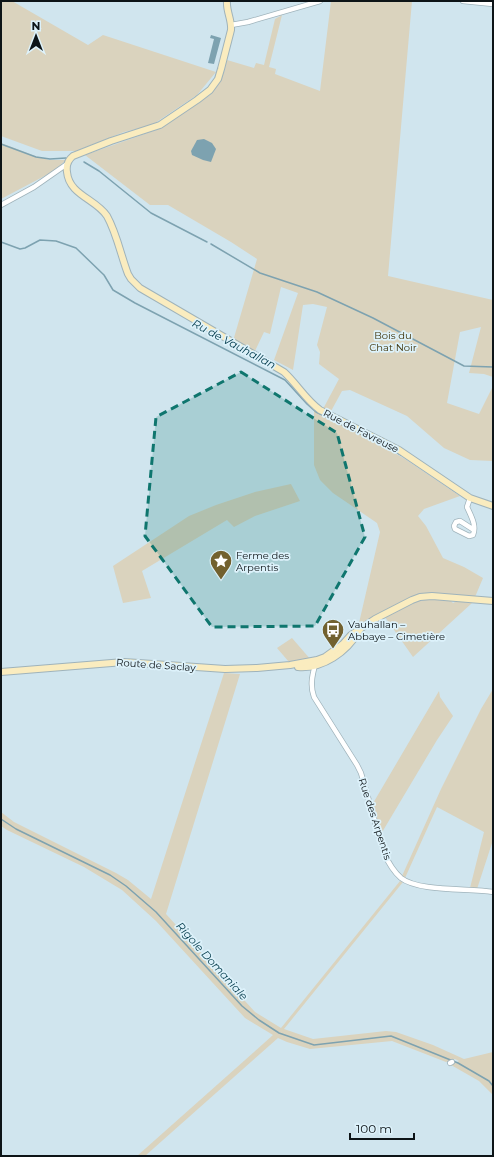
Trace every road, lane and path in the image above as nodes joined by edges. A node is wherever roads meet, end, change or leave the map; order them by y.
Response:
1 (227, 1) edge
2 (320, 1) edge
3 (463, 1) edge
4 (493, 4) edge
5 (231, 25) junction
6 (67, 164) junction
7 (1, 205) edge
8 (470, 498) junction
9 (493, 506) edge
10 (474, 530) dead end
11 (493, 601) edge
12 (358, 631) junction
13 (325, 657) junction
14 (286, 666) junction
15 (314, 666) junction
16 (307, 667) junction
17 (1, 672) edge
18 (311, 675) junction
19 (493, 892) edge

1 - 5 street
2 - 5 street
3 - 4 street
5 - 6 street
6 - 7 street
6 - 8 street, Rue de Favreuse
8 - 9 street, Rue de Favreuse
8 - 10 street
11 - 12 street, Route de Saclay
12 - 13 street, Route de Saclay
12 - 15 street, Route de Saclay
13 - 14 street, Route de Saclay
13 - 16 street, Route de Saclay
14 - 16 street, Route de Saclay
14 - 17 street, Route de Saclay
15 - 16 street, Route de Saclay
15 - 18 street, Rue des Arpentis
16 - 18 street, Rue des Arpentis
18 - 19 street, Rue des Arpentis

